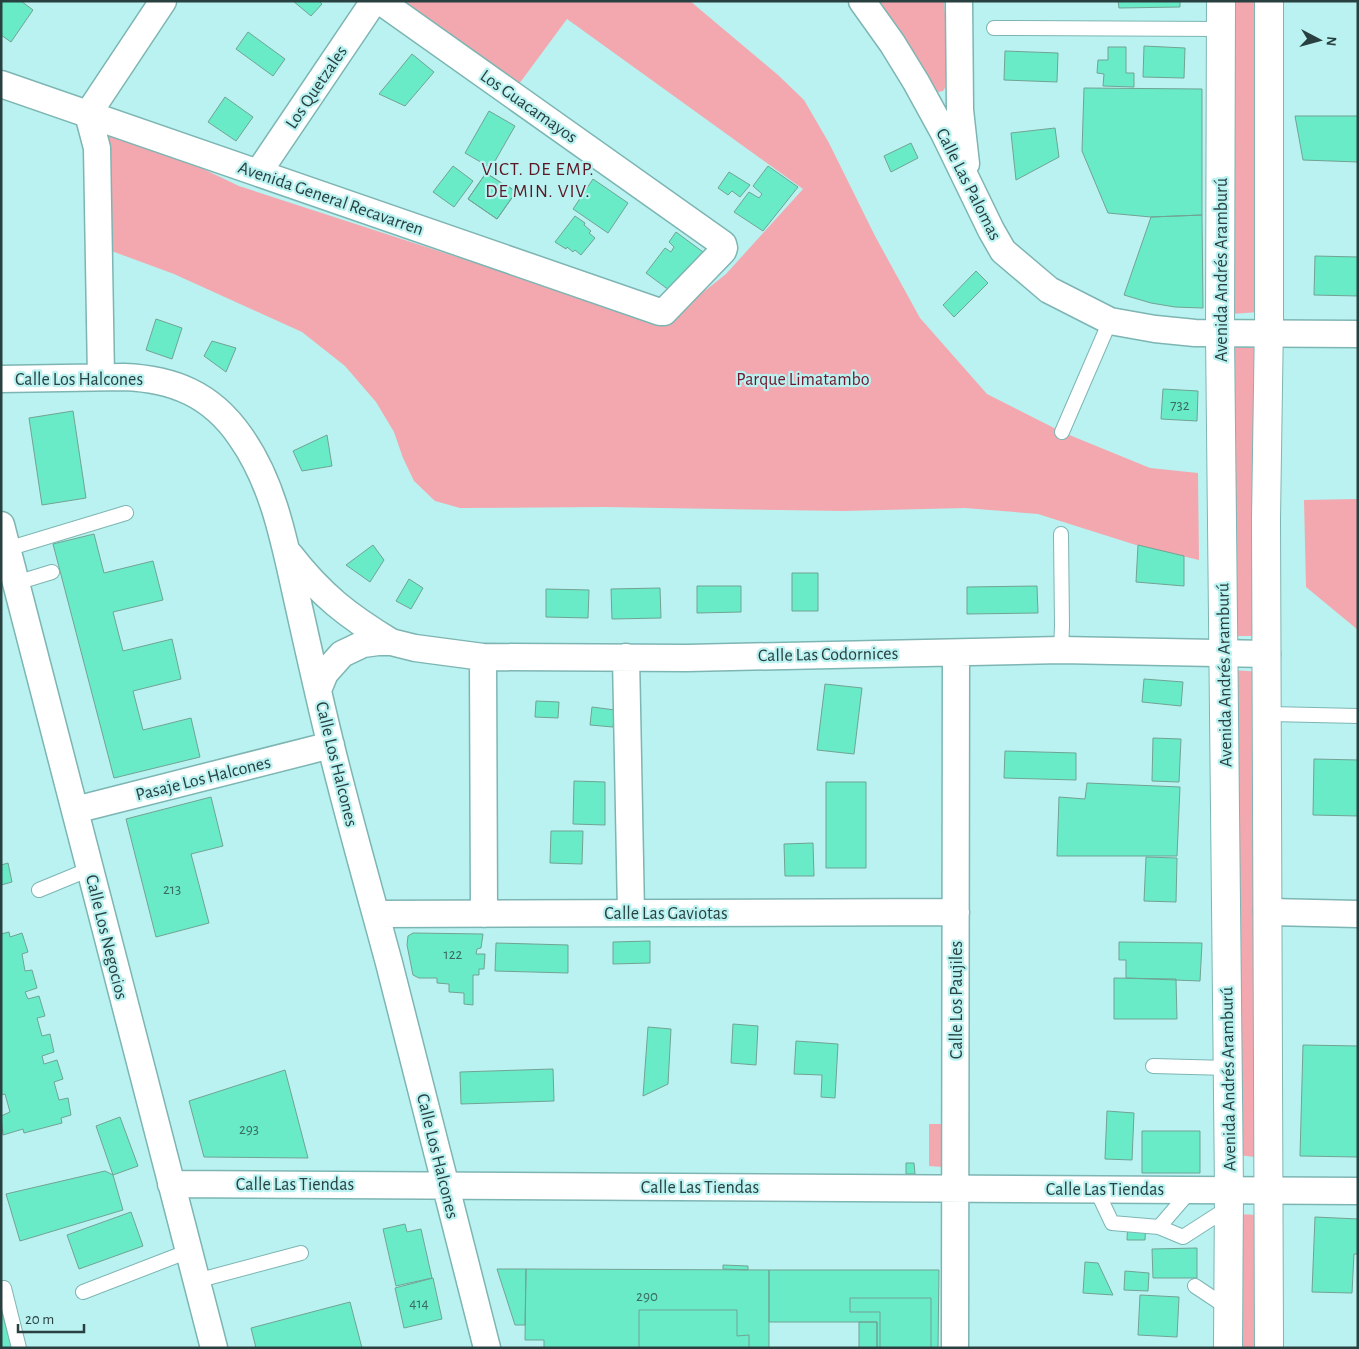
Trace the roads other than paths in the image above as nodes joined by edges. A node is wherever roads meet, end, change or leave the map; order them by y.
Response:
1 (164, 1) edge
2 (374, 1) edge
3 (380, 1) edge
4 (862, 1) edge
5 (959, 1) edge
6 (1221, 1) edge
7 (1269, 1) edge
8 (994, 28) dead end
9 (1221, 29) junction
10 (1, 84) edge
11 (88, 114) junction
12 (258, 173) junction
13 (968, 184) junction
14 (660, 312) joint
15 (1110, 321) junction
16 (1220, 333) junction
17 (1268, 334) junction
18 (1358, 334) edge
19 (101, 377) junction
20 (1, 379) edge
21 (1062, 432) dead end
22 (126, 513) dead end
23 (1060, 534) dead end
24 (4, 537) edge
25 (286, 550) junction
26 (52, 572) dead end
27 (16, 583) junction
28 (392, 642) junction
29 (1060, 650) junction
30 (956, 653) junction
31 (1223, 653) junction
32 (1267, 654) junction
33 (483, 657) junction
34 (626, 658) junction
35 (318, 690) junction
36 (1267, 714) junction
37 (1358, 716) edge
38 (331, 745) junction
39 (75, 810) junction
40 (90, 869) junction
41 (39, 890) dead end
42 (956, 912) junction
43 (1267, 912) junction
44 (632, 913) junction
45 (376, 914) junction
46 (484, 914) junction
47 (1358, 914) edge
48 (1153, 1066) dead end
49 (1228, 1068) junction
50 (171, 1184) junction
51 (446, 1185) junction
52 (955, 1188) junction
53 (1096, 1189) junction
54 (1191, 1190) junction
55 (1269, 1190) junction
56 (1358, 1191) edge
57 (1229, 1199) junction
58 (1159, 1226) junction
59 (189, 1251) junction
60 (301, 1253) dead end
61 (196, 1281) junction
62 (1195, 1286) dead end
63 (4, 1288) dead end
64 (83, 1292) dead end
65 (1228, 1308) junction
66 (19, 1348) edge
67 (214, 1348) edge
68 (487, 1348) edge
69 (955, 1348) edge
70 (1228, 1348) edge
71 (1269, 1348) edge

1 - 11 street
2 - 12 street, Los Quetzales
3 - 14 street, Los Guacamayos
4 - 13 street, Calle Las Palomas
5 - 13 street
6 - 9 main road, Avenida Andrés Aramburú
7 - 17 main road
8 - 9 lane
9 - 16 main road, Avenida Andrés Aramburú
10 - 11 street, Avenida General Recavarren
11 - 12 street, Avenida General Recavarren
11 - 19 street
12 - 14 street, Avenida General Recavarren
13 - 15 street, Calle Las Palomas
15 - 16 street, Calle Las Palomas
15 - 21 lane
16 - 17 street, Calle Las Palomas
16 - 31 main road, Avenida Andrés Aramburú
17 - 18 street, Calle Las Palomas
17 - 32 main road
19 - 20 street, Calle Los Halcones
19 - 25 street, Calle Los Halcones
22 - 24 lane
23 - 29 lane
24 - 27 street, Calle Los Negocios
25 - 28 street, Calle Las Codornices
25 - 35 street, Calle Los Halcones
26 - 27 lane
27 - 39 street, Calle Los Negocios
28 - 33 street, Calle Las Codornices
28 - 35 street, Calle Las Codornices
29 - 30 street, Calle Las Codornices
29 - 31 street, Calle Las Codornices
30 - 34 street, Calle Las Codornices
30 - 42 street, Calle Los Paujiles
31 - 32 street, Calle Las Codornices
31 - 49 main road, Avenida Andrés Aramburú
32 - 36 main road
33 - 34 street, Calle Las Codornices
33 - 46 street
34 - 44 street
35 - 38 street, Calle Los Halcones
36 - 37 lane
36 - 43 main road
38 - 39 street, Pasaje Los Halcones
38 - 45 street, Calle Los Halcones
39 - 40 street, Calle Los Negocios
40 - 41 lane
40 - 50 street, Calle Los Negocios
42 - 44 street, Calle Las Gaviotas
42 - 52 street, Calle Los Paujiles
43 - 47 street
43 - 55 main road
44 - 46 street, Calle Las Gaviotas
45 - 46 street, Calle Las Gaviotas
45 - 51 street, Calle Los Halcones
48 - 49 lane
49 - 57 main road, Avenida Andrés Aramburú
50 - 51 street, Calle Las Tiendas
50 - 59 street, Calle Los Negocios
51 - 52 street, Calle Las Tiendas
51 - 68 street, Calle Los Halcones
52 - 53 street, Calle Las Tiendas
52 - 69 street, Calle Los Paujiles
53 - 54 street, Calle Las Tiendas
53 - 58 lane
54 - 57 street, Calle Las Tiendas
54 - 58 lane
55 - 56 street, Calle Las Tiendas
55 - 57 street, Calle Las Tiendas
55 - 71 main road
57 - 58 lane
57 - 65 main road, Avenida Andrés Aramburú
59 - 61 street, Calle Los Negocios
59 - 64 lane
60 - 61 lane
61 - 67 street, Calle Los Negocios
62 - 65 lane
63 - 66 lane
65 - 70 main road, Avenida Andrés Aramburú

